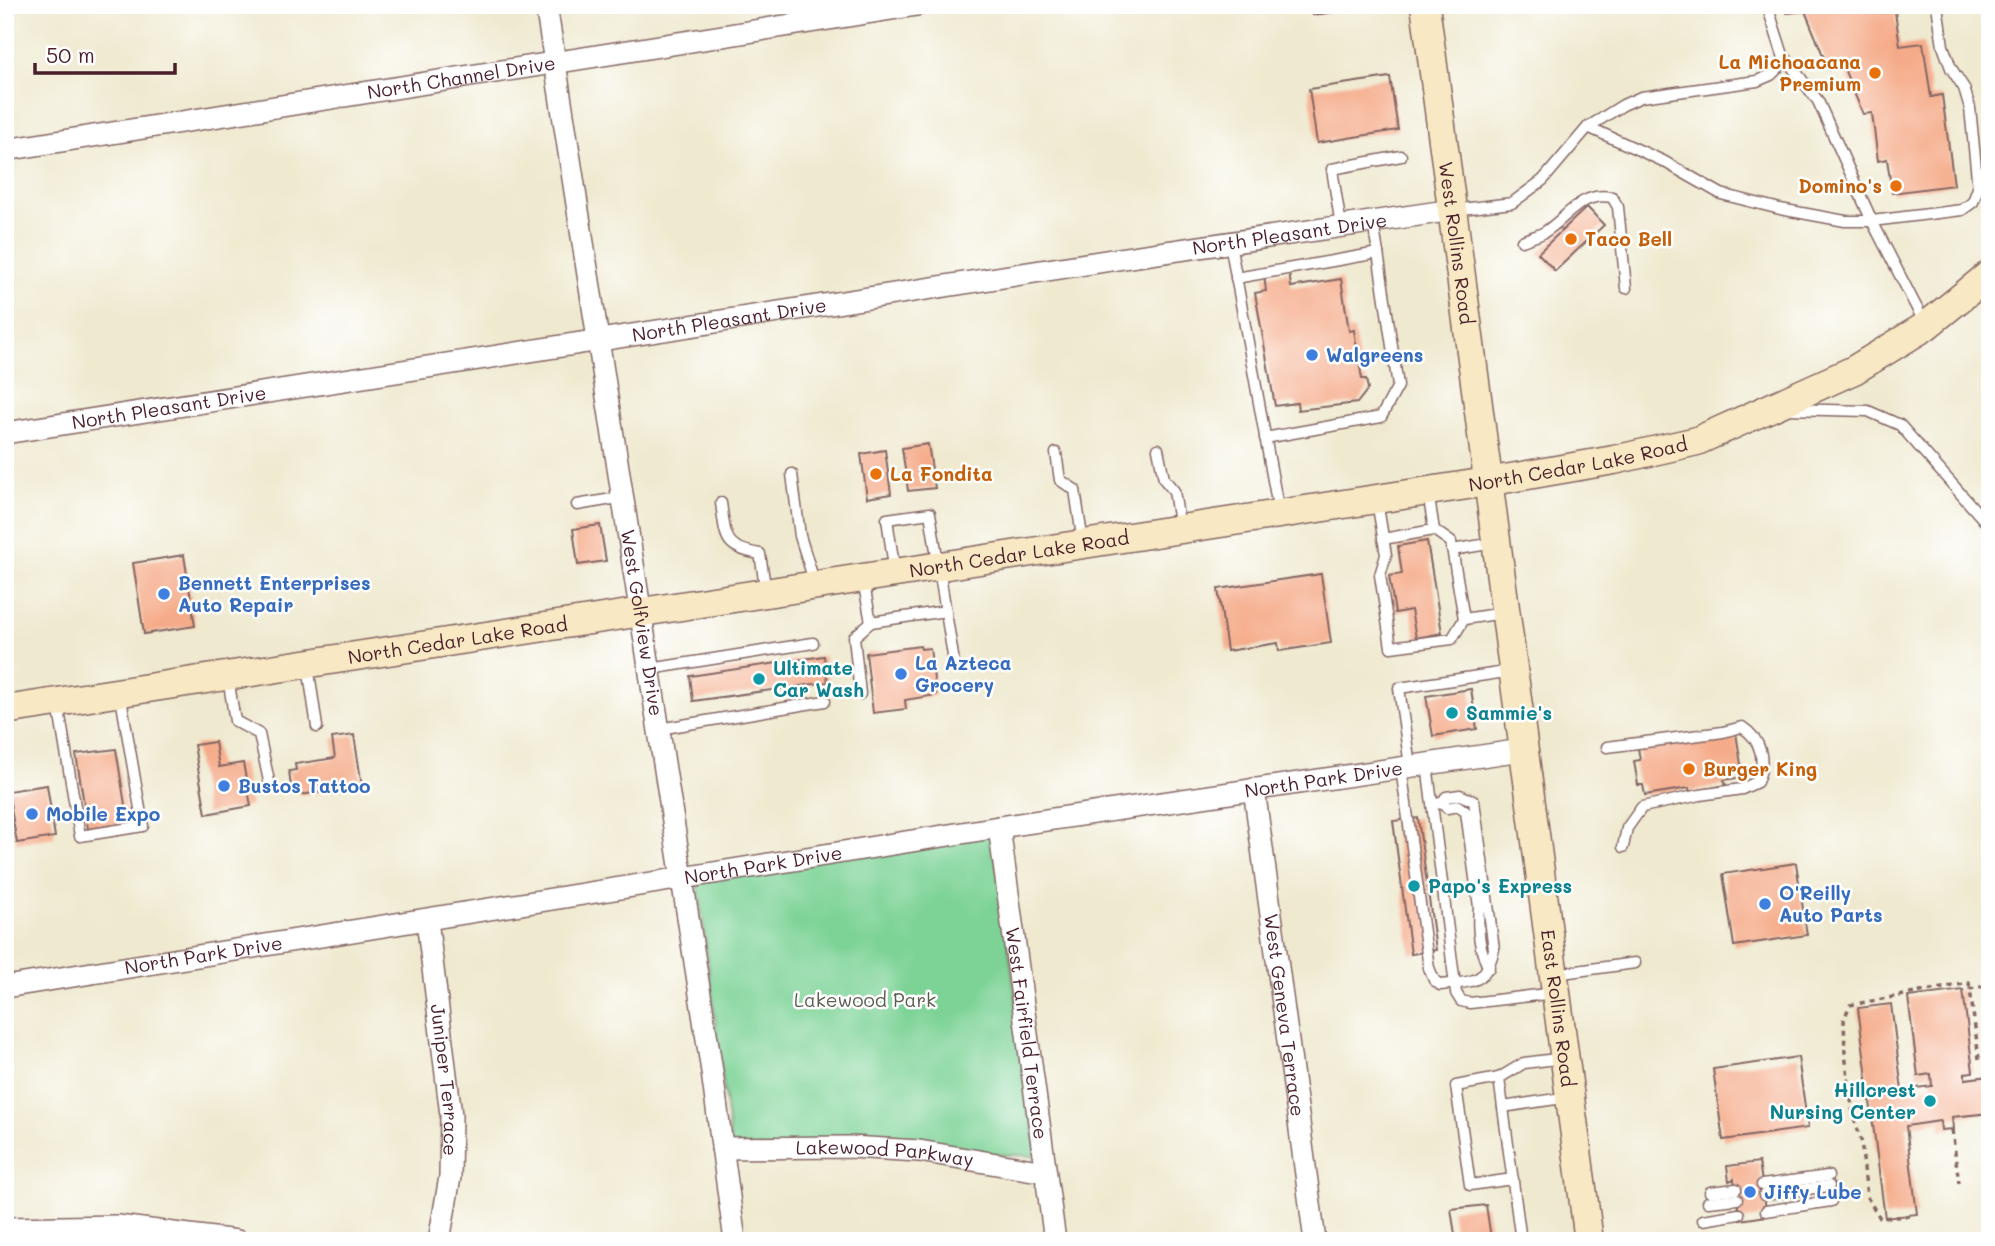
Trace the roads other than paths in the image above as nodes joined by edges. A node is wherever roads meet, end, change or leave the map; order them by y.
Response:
1 (546, 5) edge
2 (917, 5) edge
3 (1425, 5) edge
4 (1767, 5) edge
5 (1937, 5) edge
6 (1787, 59) junction
7 (555, 62) junction
8 (1587, 127) junction
9 (5, 150) edge
10 (1401, 156) dead end
11 (1453, 210) junction
12 (1872, 221) junction
13 (1373, 222) junction
14 (1341, 226) junction
15 (1522, 241) dead end
16 (1230, 243) junction
17 (1378, 253) junction
18 (1990, 274) edge
19 (1236, 278) junction
20 (1626, 288) dead end
21 (1926, 326) junction
22 (600, 340) junction
23 (1770, 408) junction
24 (5, 433) edge
25 (1265, 438) junction
26 (1158, 449) dead end
27 (1056, 453) dead end
28 (792, 474) dead end
29 (1487, 482) junction
30 (1428, 491) junction
31 (624, 497) junction
32 (1376, 499) junction
33 (721, 503) dead end
34 (577, 505) dead end
35 (1279, 513) junction
36 (1990, 527) edge
37 (1180, 529) junction
38 (1434, 530) junction
39 (1383, 539) junction
40 (1495, 543) junction
41 (1083, 544) junction
42 (1452, 550) junction
43 (938, 566) junction
44 (895, 573) junction
45 (862, 578) junction
46 (815, 585) junction
47 (766, 592) junction
48 (946, 611) junction
49 (641, 612) junction
50 (1504, 613) junction
51 (1464, 619) junction
52 (871, 622) junction
53 (813, 643) dead end
54 (954, 662) dead end
55 (307, 663) junction
56 (650, 669) junction
57 (1512, 671) junction
58 (228, 676) junction
59 (120, 692) junction
60 (860, 694) dead end
61 (825, 701) dead end
62 (58, 702) junction
63 (5, 710) edge
64 (317, 727) dead end
65 (659, 729) junction
66 (1608, 747) dead end
67 (1522, 750) junction
68 (1413, 766) junction
69 (270, 786) dead end
70 (1254, 789) junction
71 (1437, 804) junction
72 (999, 827) junction
73 (1623, 847) dead end
74 (682, 878) junction
75 (427, 920) junction
76 (1635, 963) dead end
77 (1455, 983) junction
78 (1554, 984) junction
79 (5, 987) edge
80 (1564, 1058) junction
81 (1499, 1078) junction
82 (1569, 1097) junction
83 (1503, 1107) junction
84 (722, 1147) junction
85 (1045, 1172) junction
86 (1513, 1179) junction
87 (1828, 1181) dead end
88 (1763, 1190) dead end
89 (1736, 1194) dead end
90 (1709, 1197) dead end
91 (1831, 1201) dead end
92 (1766, 1211) dead end
93 (1740, 1214) dead end
94 (1703, 1220) dead end
95 (5, 1228) edge
96 (237, 1241) edge
97 (439, 1241) edge
98 (735, 1241) edge
99 (1055, 1241) edge
100 (1315, 1241) edge
101 (1521, 1241) edge
102 (1589, 1241) edge

1 - 7 street, West Golfview Drive
2 - 7 street, North Channel Drive
3 - 11 main road, West Rollins Road
4 - 6 lane
5 - 12 lane
6 - 8 lane
6 - 12 lane
7 - 9 street, North Channel Drive
7 - 22 street, West Golfview Drive
8 - 11 lane
8 - 12 lane
10 - 14 lane
11 - 13 street, North Pleasant Drive
11 - 29 main road, West Rollins Road
12 - 21 lane
13 - 14 street, North Pleasant Drive
13 - 17 lane
14 - 16 street, North Pleasant Drive
15 - 20 lane
16 - 19 lane
16 - 22 street, North Pleasant Drive
17 - 19 lane
17 - 25 lane
18 - 21 main road, North Cedar Lake Road
19 - 25 lane
21 - 23 main road, North Cedar Lake Road
22 - 24 street, North Pleasant Drive
22 - 31 street, West Golfview Drive
23 - 29 main road, North Cedar Lake Road
23 - 36 lane
25 - 35 lane
26 - 37 lane
27 - 41 lane
28 - 46 lane
29 - 30 main road, North Cedar Lake Road
29 - 40 main road, East Rollins Road
30 - 32 main road, North Cedar Lake Road
30 - 38 lane
31 - 34 lane
31 - 49 street, West Golfview Drive
32 - 35 main road, North Cedar Lake Road
32 - 39 lane
33 - 47 lane
35 - 37 main road, North Cedar Lake Road
37 - 41 main road, North Cedar Lake Road
38 - 39 lane
38 - 42 lane
39 - 51 lane
40 - 42 lane
40 - 50 main road, East Rollins Road
41 - 43 main road, North Cedar Lake Road
42 - 51 lane
43 - 44 main road, North Cedar Lake Road
43 - 44 lane
43 - 48 lane
44 - 45 main road, North Cedar Lake Road
45 - 46 main road, North Cedar Lake Road
45 - 52 lane
46 - 47 main road, North Cedar Lake Road
47 - 49 main road, North Cedar Lake Road
48 - 52 lane
48 - 54 lane
49 - 55 main road, North Cedar Lake Road
49 - 56 street, West Golfview Drive
50 - 51 lane
50 - 57 main road, East Rollins Road
52 - 60 lane
53 - 56 lane
55 - 58 main road, North Cedar Lake Road
55 - 64 lane
56 - 65 street, West Golfview Drive
57 - 67 main road, East Rollins Road
57 - 68 lane
58 - 59 main road, North Cedar Lake Road
58 - 69 lane
59 - 62 main road, North Cedar Lake Road
59 - 62 lane
61 - 65 lane
62 - 63 main road, North Cedar Lake Road
65 - 74 street, West Golfview Drive
66 - 73 lane
67 - 68 street, North Park Drive
67 - 78 main road, East Rollins Road
68 - 70 street, North Park Drive
68 - 71 lane
68 - 77 lane
70 - 72 street, North Park Drive
70 - 100 street, West Geneva Terrace
71 - 77 lane
71 - 77 lane
72 - 74 street, North Park Drive
72 - 85 street, West Fairfield Terrace
74 - 75 street, North Park Drive
74 - 84 street, West Golfview Drive
75 - 79 street, North Park Drive
75 - 97 street, Juniper Terrace
76 - 78 lane
77 - 78 lane
78 - 80 main road, East Rollins Road
80 - 81 lane
80 - 82 main road, East Rollins Road
81 - 83 lane
81 - 86 lane
82 - 83 lane
82 - 102 main road, East Rollins Road
83 - 86 lane
84 - 85 street, Lakewood Parkway
84 - 98 street, West Golfview Drive
85 - 99 street, West Fairfield Terrace
86 - 101 lane
87 - 88 lane
89 - 90 lane
91 - 92 lane
93 - 94 lane
95 - 96 street

